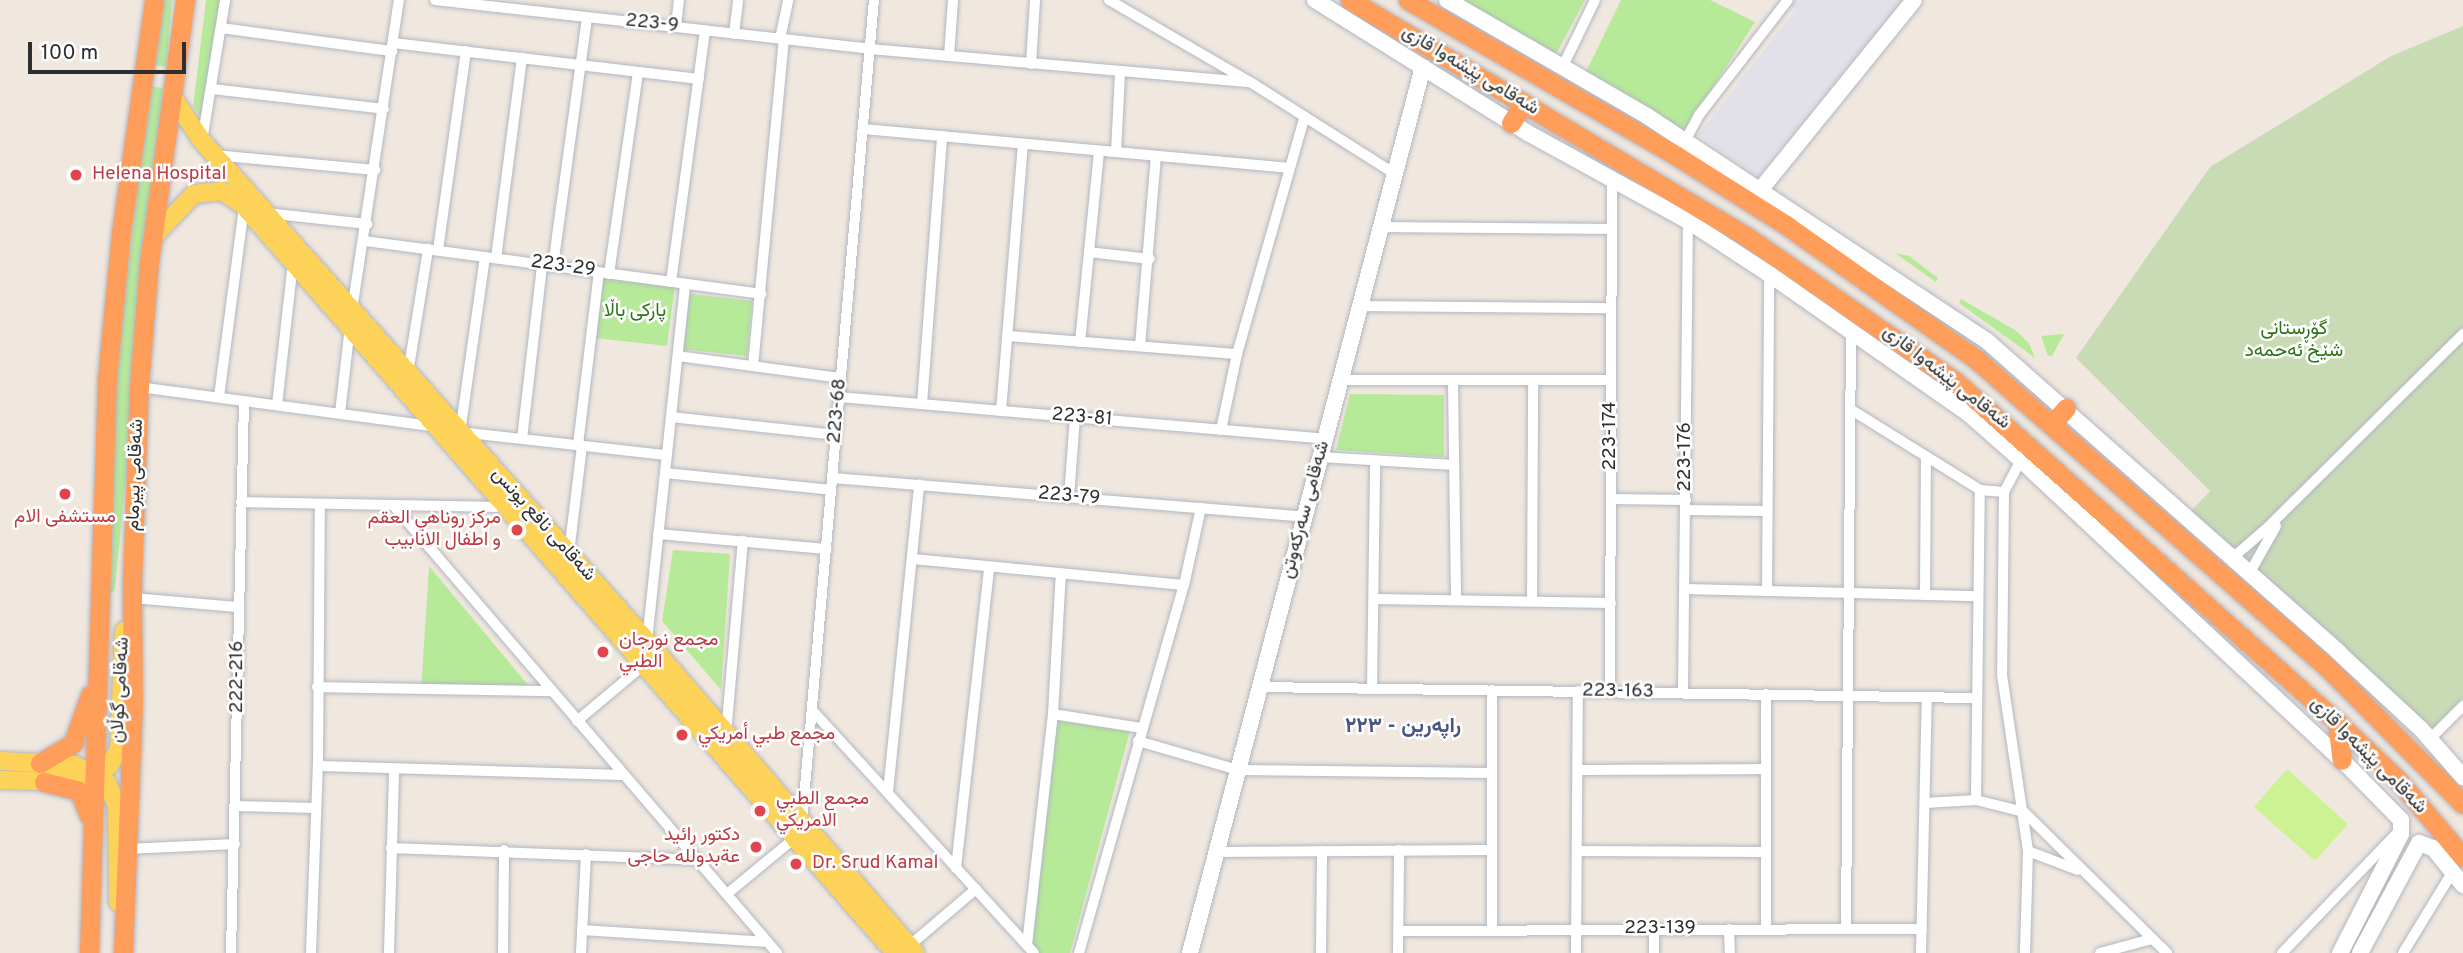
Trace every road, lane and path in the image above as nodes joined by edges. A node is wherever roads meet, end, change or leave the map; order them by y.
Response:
1 (152, 0) edge
2 (185, 0) edge
3 (225, 0) edge
4 (400, 0) edge
5 (435, 0) edge
6 (679, 0) edge
7 (738, 0) edge
8 (788, 0) edge
9 (874, 0) edge
10 (953, 0) edge
11 (1035, 0) edge
12 (1109, 0) edge
13 (1315, 0) edge
14 (1350, 0) edge
15 (1447, 0) edge
16 (1595, 0) edge
17 (1914, 0) edge
18 (1416, 2) edge
19 (1781, 2) edge
20 (521, 5) edge
21 (587, 17) junction
22 (676, 27) junction
23 (221, 28) junction
24 (705, 30) junction
25 (734, 34) junction
26 (782, 39) junction
27 (393, 47) junction
28 (870, 49) junction
29 (466, 51) junction
30 (949, 56) junction
31 (523, 58) junction
32 (1031, 64) junction
33 (581, 65) junction
34 (1563, 66) junction
35 (1423, 67) junction
36 (638, 72) junction
37 (1120, 72) junction
38 (699, 79) junction
39 (1251, 82) junction
40 (212, 89) junction
41 (1607, 92) junction
42 (172, 96) junction
43 (1524, 103) junction
44 (384, 109) junction
45 (1599, 111) junction
46 (1304, 119) junction
47 (1511, 123) junction
48 (863, 129) junction
49 (942, 136) junction
50 (202, 141) junction
51 (1023, 144) junction
52 (1681, 148) junction
53 (1099, 151) junction
54 (1116, 152) junction
55 (215, 155) junction
56 (1156, 156) junction
57 (1288, 168) junction
58 (375, 170) junction
59 (1395, 174) junction
60 (1612, 180) junction
61 (1761, 189) junction
62 (244, 206) junction
63 (266, 213) junction
64 (1790, 218) junction
65 (1688, 221) junction
66 (367, 223) junction
67 (1381, 227) junction
68 (1612, 229) junction
69 (1746, 236) junction
70 (153, 237) junction
71 (365, 241) junction
72 (433, 250) junction
73 (1089, 252) junction
74 (1734, 253) junction
75 (491, 258) junction
76 (1150, 259) junction
77 (293, 262) junction
78 (548, 265) junction
79 (604, 273) junction
80 (1769, 274) junction
81 (671, 282) junction
82 (685, 284) junction
83 (761, 294) junction
84 (1360, 306) junction
85 (1611, 308) junction
86 (352, 310) junction
87 (349, 328) junction
88 (1851, 329) junction
89 (2463, 334) edge
90 (1007, 336) junction
91 (1080, 342) junction
92 (1140, 346) junction
93 (1237, 354) junction
94 (678, 356) junction
95 (753, 366) junction
96 (408, 373) junction
97 (841, 378) junction
98 (1340, 380) junction
99 (1611, 380) junction
100 (1453, 381) junction
101 (1533, 381) junction
102 (139, 387) junction
103 (219, 397) junction
104 (839, 397) junction
105 (244, 401) junction
106 (922, 404) junction
107 (277, 405) junction
108 (1850, 409) junction
109 (1001, 411) junction
110 (340, 413) junction
111 (2060, 416) junction
112 (671, 417) junction
113 (1075, 417) junction
114 (433, 426) junction
115 (1221, 430) junction
116 (836, 435) junction
117 (454, 437) junction
118 (522, 439) junction
119 (1325, 439) junction
120 (580, 446) junction
121 (2026, 452) junction
122 (666, 456) junction
123 (1926, 456) junction
124 (1320, 457) junction
125 (1375, 464) junction
126 (1454, 465) junction
127 (665, 473) junction
128 (832, 484) junction
129 (919, 485) junction
130 (1980, 490) junction
131 (2004, 492) junction
132 (1069, 497) junction
133 (2300, 497) junction
134 (1611, 499) junction
135 (242, 502) junction
136 (320, 504) junction
137 (1686, 505) junction
138 (394, 506) junction
139 (508, 507) junction
140 (1201, 508) junction
141 (1767, 511) junction
142 (1305, 517) junction
143 (658, 534) junction
144 (2134, 540) junction
145 (743, 541) junction
146 (826, 549) junction
147 (569, 553) junction
148 (2225, 554) junction
149 (2203, 558) junction
150 (913, 559) junction
151 (989, 567) junction
152 (1061, 573) junction
153 (2249, 574) junction
154 (1184, 585) junction
155 (1685, 589) junction
156 (1767, 591) junction
157 (1847, 593) junction
158 (1925, 595) junction
159 (1978, 596) junction
160 (132, 598) junction
161 (1376, 599) junction
162 (1456, 599) junction
163 (1532, 601) junction
164 (1611, 603) junction
165 (238, 607) junction
166 (2215, 614) junction
167 (2277, 623) junction
168 (647, 641) junction
169 (2332, 659) junction
170 (99, 664) junction
171 (645, 664) junction
172 (317, 687) junction
173 (1260, 687) junction
174 (1372, 688) junction
175 (1492, 690) junction
176 (551, 691) junction
177 (1578, 691) junction
178 (1610, 692) junction
179 (1683, 693) junction
180 (1766, 694) junction
181 (1846, 695) junction
182 (1927, 697) junction
183 (1976, 698) junction
184 (2463, 706) edge
185 (812, 710) junction
186 (1053, 714) junction
187 (577, 721) junction
188 (2337, 722) junction
189 (1142, 728) junction
190 (726, 734) junction
191 (2430, 739) junction
192 (1138, 741) junction
193 (2342, 760) junction
194 (0, 761) edge
195 (318, 766) junction
196 (745, 767) junction
197 (394, 769) junction
198 (1766, 769) junction
199 (1578, 770) junction
200 (1238, 771) junction
201 (42, 772) junction
202 (1492, 773) junction
203 (96, 775) junction
204 (624, 775) junction
205 (2463, 777) edge
206 (0, 780) edge
207 (888, 792) junction
208 (1976, 800) junction
209 (1925, 803) junction
210 (2463, 804) edge
211 (237, 806) junction
212 (316, 808) junction
213 (2024, 812) junction
214 (2402, 827) junction
215 (799, 829) junction
216 (93, 845) junction
217 (235, 845) junction
218 (391, 848) junction
219 (126, 849) junction
220 (1492, 849) junction
221 (504, 850) junction
222 (1399, 850) junction
223 (1322, 851) junction
224 (1577, 851) junction
225 (2028, 851) junction
226 (1216, 852) junction
227 (1766, 852) junction
228 (586, 854) junction
229 (698, 860) junction
230 (956, 867) junction
231 (2078, 870) junction
232 (2460, 870) edge
233 (976, 889) junction
234 (727, 894) junction
235 (1654, 929) junction
236 (1729, 929) junction
237 (1766, 929) junction
238 (1846, 929) junction
239 (1922, 929) junction
240 (582, 930) junction
241 (1492, 930) junction
242 (1576, 930) junction
243 (1398, 931) junction
244 (123, 932) junction
245 (2152, 939) junction
246 (768, 942) junction
247 (1030, 949) edge
248 (907, 951) edge
249 (89, 953) edge
250 (123, 953) edge
251 (231, 953) edge
252 (311, 953) edge
253 (389, 953) edge
254 (503, 953) edge
255 (581, 953) edge
256 (778, 953) edge
257 (1079, 953) edge
258 (1190, 953) edge
259 (1321, 953) edge
260 (1398, 953) edge
261 (1576, 953) edge
262 (1654, 953) edge
263 (1730, 953) edge
264 (1922, 953) edge
265 (2025, 953) edge
266 (2100, 953) edge
267 (2167, 953) edge
268 (2282, 953) edge
269 (2340, 953) edge
270 (2360, 953) edge
271 (2403, 953) edge

1 - 170 highway, شەقامی پیرمام
2 - 42 highway, شەقامی پیرمام
3 - 23 street
4 - 27 street
5 - 20 street, 223-9
6 - 22 street
7 - 25 street
8 - 26 street
9 - 28 street, 223-68
10 - 30 street
11 - 32 street
12 - 39 street
13 - 35 street
14 - 43 highway, شەقامی پێشەوا قازی
15 - 34 street
16 - 34 street
17 - 61 street
18 - 45 highway, شەقامی پێشەوا قازی
19 - 52 street
20 - 21 street, 223-9
21 - 22 street, 223-9
21 - 33 street
22 - 24 street, 223-9
23 - 27 street
23 - 40 street
24 - 25 street, 223-9
24 - 38 street
25 - 26 street, 223-9
26 - 28 street, 223-9
26 - 83 street
27 - 29 street
27 - 44 street
28 - 30 street, 223-9
28 - 48 street, 223-68
29 - 31 street
29 - 72 street
30 - 32 street, 223-9
31 - 33 street
31 - 75 street
32 - 37 street, 223-9
33 - 36 street
33 - 78 street
34 - 41 street
35 - 47 street
35 - 59 street, شەقامی سەرکەوتن
36 - 38 street
36 - 79 street
37 - 39 street, 223-9
37 - 54 street
38 - 81 street
39 - 46 street
40 - 44 street
40 - 50 street
41 - 45 highway
41 - 52 street
42 - 50 main road, شەقامی نافع یونس
42 - 70 highway, شەقامی پیرمام
43 - 47 highway
43 - 69 highway, شەقامی پێشەوا قازی
44 - 58 street
45 - 52 highway, شەقامی پێشەوا قازی
46 - 57 street
46 - 59 street
47 - 60 street
48 - 49 street
48 - 97 street, 223-68
49 - 51 street
49 - 106 street
50 - 55 main road, شەقامی نافع یونس
51 - 53 street
51 - 90 street
52 - 61 street
52 - 64 highway, شەقامی پێشەوا قازی
53 - 54 street
53 - 73 street
54 - 56 street
55 - 58 street
55 - 63 main road, شەقامی نافع یونس
56 - 57 street
56 - 76 street
57 - 93 street
58 - 66 street
59 - 67 street, شەقامی سەرکەوتن
60 - 65 street
60 - 68 street, 223-174
61 - 64 street
62 - 70 main road, شەقامی نافع یونس
62 - 77 main road, شەقامی نافع یونس
62 - 103 street
63 - 66 street
63 - 86 main road, شەقامی نافع یونس
64 - 111 highway, شەقامی پێشەوا قازی
65 - 74 street
65 - 137 street, 223-176
66 - 71 street
67 - 68 street
67 - 84 street, شەقامی سەرکەوتن
68 - 85 street, 223-174
69 - 74 highway
69 - 121 highway, شەقامی پێشەوا قازی
70 - 102 highway, شەقامی پیرمام
71 - 72 street, 223-29
71 - 86 street
72 - 75 street, 223-29
72 - 96 street
73 - 76 street
73 - 91 street
74 - 80 street
75 - 78 street, 223-29
75 - 117 street
76 - 92 street
77 - 87 main road, شەقامی نافع یونس
77 - 107 street
78 - 79 street, 223-29
78 - 118 street
79 - 81 street, 223-29
79 - 120 street
80 - 88 street
80 - 141 street
81 - 82 street, 223-29
82 - 83 street, 223-29
82 - 94 street
83 - 95 street
84 - 85 street
84 - 98 street, شەقامی سەرکەوتن
85 - 99 street, 223-174
86 - 87 street
86 - 96 main road, شەقامی نافع یونس
87 - 110 street
87 - 114 main road, شەقامی نافع یونس
88 - 108 street
88 - 121 street
89 - 133 street
90 - 91 street
90 - 109 street
91 - 92 street
92 - 93 street
93 - 115 street
94 - 95 street
94 - 112 street
95 - 97 street
96 - 117 main road, شەقامی نافع یونس
97 - 104 street, 223-68
98 - 100 street
98 - 119 street, شەقامی سەرکەوتن
99 - 101 street
99 - 134 street, 223-174
100 - 101 street
100 - 126 street
101 - 163 street
102 - 103 street
102 - 160 highway, شەقامی پیرمام
103 - 105 street
104 - 106 street, 223-81
104 - 116 street, 223-68
105 - 107 street
105 - 135 street, 222-216
106 - 109 street, 223-81
107 - 110 street
108 - 123 street
108 - 157 street
109 - 113 street, 223-81
110 - 114 street
111 - 148 street
111 - 149 highway, شەقامی پێشەوا قازی
112 - 116 street
112 - 122 street
113 - 115 street, 223-81
113 - 132 street
114 - 117 main road, شەقامی نافع یونس
115 - 119 street, 223-81
116 - 128 street, 223-68
117 - 118 street
117 - 139 main road, شەقامی نافع یونس
117 - 147 main road, شەقامی نافع یونس
118 - 120 street
119 - 124 street, شەقامی سەرکەوتن
120 - 122 street
120 - 147 street
121 - 131 street
121 - 144 highway, شەقامی پێشەوا قازی
121 - 193 street
122 - 127 street
123 - 130 street
123 - 158 street
124 - 125 street
124 - 142 street, شەقامی سەرکەوتن
125 - 126 street
125 - 161 street
126 - 162 street
127 - 128 street, 223-79
127 - 143 street
128 - 129 street, 223-79
128 - 146 street, 223-68
129 - 132 street, 223-79
129 - 150 street
130 - 131 street
130 - 159 street
131 - 213 street
132 - 140 street, 223-79
133 - 148 street
133 - 153 street
134 - 137 street
134 - 164 street, 223-174
135 - 136 street
135 - 165 street, 222-216
136 - 138 street
136 - 172 street
137 - 141 street
137 - 155 street, 223-176
138 - 139 street
138 - 176 street
139 - 171 main road, شەقامی نافع یونس
140 - 142 street, 223-79
140 - 154 street
141 - 156 street
142 - 173 street, شەقامی سەرکەوتن
143 - 145 street
143 - 168 street
144 - 149 highway
144 - 166 highway, شەقامی پێشەوا قازی
145 - 146 street
145 - 190 street
146 - 185 street, 223-68
147 - 168 main road, شەقامی نافع یونس
148 - 153 street
149 - 167 highway, شەقامی پێشەوا قازی
150 - 151 street
150 - 207 street
151 - 152 street
151 - 230 street
152 - 154 street
152 - 186 street
153 - 169 street
154 - 189 street
155 - 156 street
155 - 179 street, 223-176
156 - 157 street
157 - 158 street
157 - 181 street
158 - 159 street
159 - 183 street
160 - 165 street
160 - 203 main road, شەقامی گوڵان
160 - 219 highway, شەقامی پیرمام
161 - 162 street
161 - 174 street
162 - 163 street
163 - 164 street
164 - 178 street, 223-174
165 - 211 street, 222-216
166 - 167 highway
166 - 188 highway, شەقامی پێشەوا قازی
167 - 169 highway, شەقامی پێشەوا قازی
168 - 190 main road, شەقامی نافع یونس
169 - 191 street
169 - 210 highway, شەقامی پێشەوا قازی
170 - 201 highway
170 - 203 highway, شەقامی پیرمام
171 - 187 street
171 - 196 main road, شەقامی نافع یونس
172 - 176 street
172 - 195 street
173 - 174 street, 223-163
173 - 200 street, شەقامی سەرکەوتن
174 - 175 street, 223-163
175 - 177 street, 223-163
175 - 202 street
176 - 187 street
177 - 178 street, 223-163
177 - 199 street
178 - 179 street, 223-163
179 - 180 street, 223-163
180 - 181 street, 223-163
180 - 198 street
181 - 182 street, 223-163
181 - 238 street
182 - 183 street, 223-163
182 - 209 street
183 - 208 street
184 - 191 street
185 - 207 street
185 - 215 street, 223-68
186 - 189 street
186 - 247 street
187 - 204 street
188 - 193 highway
188 - 232 highway, شەقامی پێشەوا قازی
189 - 192 street
190 - 196 main road, شەقامی نافع یونس
191 - 205 street
192 - 200 street
192 - 257 street
193 - 214 street
194 - 201 main road
195 - 197 street
195 - 212 street
196 - 215 main road, شەقامی نافع یونس
197 - 204 street
197 - 218 street
198 - 199 street
198 - 227 street
199 - 224 street
200 - 202 street
200 - 226 street, شەقامی سەرکەوتن
201 - 203 main road
201 - 206 main road
201 - 216 highway
202 - 220 street
203 - 216 highway, شەقامی پیرمام
203 - 244 main road
204 - 229 street
207 - 230 street
208 - 209 street
208 - 213 street
209 - 239 street
211 - 212 street
211 - 217 street, 222-216
212 - 252 street
213 - 225 street
213 - 231 street
214 - 268 street
214 - 269 street
215 - 234 street
215 - 248 main road, شەقامی نافع یونس
216 - 249 highway, شەقامی پیرمام
217 - 219 street
217 - 251 street, 222-216
218 - 221 street
218 - 253 street
219 - 244 highway, شەقامی پیرمام
220 - 222 street
220 - 241 street
221 - 228 street
221 - 254 street
222 - 223 street
222 - 243 street
223 - 226 street
223 - 259 street
224 - 227 street
224 - 242 street
225 - 231 street
225 - 265 street
226 - 258 street, شەقامی سەرکەوتن
227 - 237 street
228 - 229 street
228 - 240 street
229 - 234 street
230 - 233 street
231 - 245 street
232 - 270 street
232 - 271 street
233 - 247 street
233 - 248 street
234 - 246 street
235 - 236 street, 223-139
235 - 242 street, 223-139
235 - 262 street
236 - 237 street, 223-139
236 - 263 street
237 - 238 street, 223-139
238 - 239 street, 223-139
239 - 264 street
240 - 246 street
240 - 255 street
241 - 242 street, 223-139
241 - 243 street, 223-139
242 - 261 street
243 - 260 street
244 - 250 highway, شەقامی پیرمام
245 - 266 street
245 - 267 street
246 - 256 street

